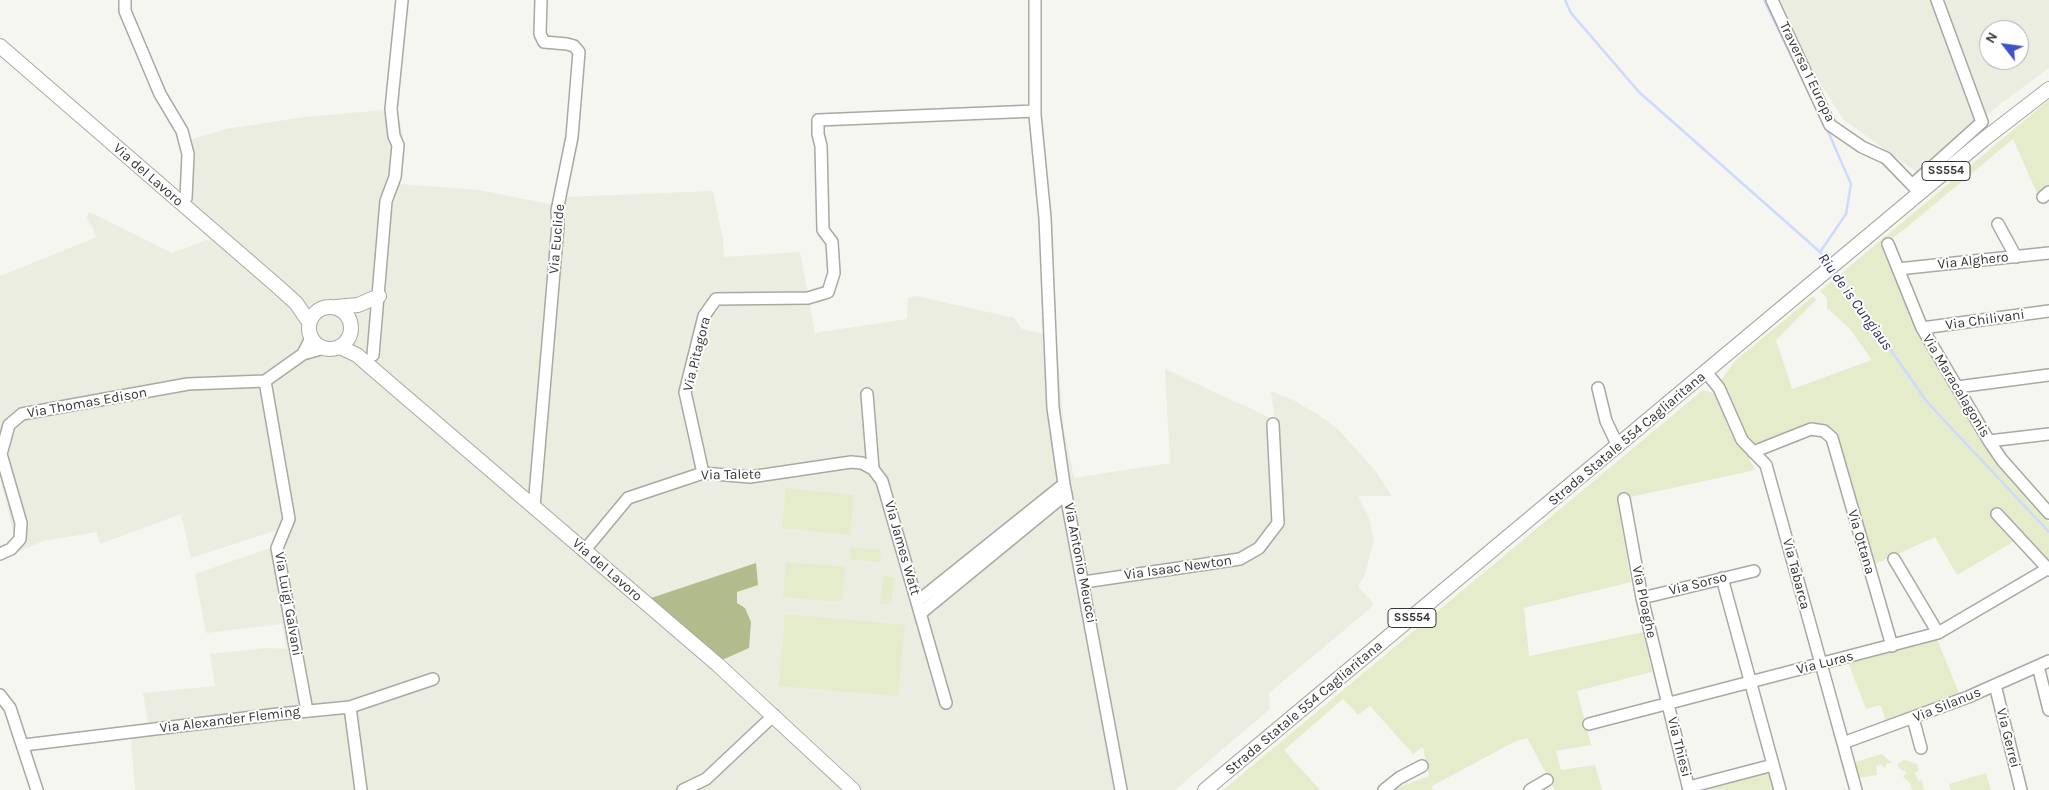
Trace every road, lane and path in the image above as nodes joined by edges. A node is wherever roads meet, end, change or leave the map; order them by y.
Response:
1 (125, 0) edge
2 (402, 0) edge
3 (542, 0) edge
4 (1036, 0) edge
5 (1772, 0) edge
6 (1937, 0) edge
7 (0, 46) edge
8 (2049, 89) edge
9 (1035, 111) junction
10 (1916, 189) junction
11 (182, 204) junction
12 (1998, 224) dead end
13 (1888, 244) dead end
14 (2049, 252) edge
15 (2016, 256) junction
16 (1898, 269) junction
17 (379, 296) junction
18 (296, 303) junction
19 (336, 307) junction
20 (319, 309) junction
21 (2049, 312) edge
22 (309, 322) junction
23 (1922, 328) junction
24 (347, 336) junction
25 (311, 338) junction
26 (324, 348) junction
27 (303, 354) junction
28 (373, 355) dead end
29 (1706, 372) junction
30 (2049, 375) edge
31 (265, 381) junction
32 (1957, 386) junction
33 (1598, 388) dead end
34 (867, 394) dead end
35 (1273, 424) dead end
36 (2049, 434) edge
37 (1989, 440) junction
38 (1618, 446) junction
39 (1753, 452) junction
40 (873, 469) junction
41 (703, 472) junction
42 (1065, 489) junction
43 (1624, 499) dead end
44 (534, 507) junction
45 (2049, 513) edge
46 (1997, 514) dead end
47 (584, 551) junction
48 (0, 554) edge
49 (1894, 559) dead end
50 (1754, 570) dead end
51 (2048, 570) edge
52 (1722, 578) junction
53 (1084, 582) junction
54 (1642, 598) junction
55 (919, 607) junction
56 (1938, 633) junction
57 (1892, 646) junction
58 (2043, 664) edge
59 (1821, 665) junction
60 (433, 679) dead end
61 (1750, 682) junction
62 (1995, 685) junction
63 (0, 695) edge
64 (946, 703) dead end
65 (1668, 704) junction
66 (350, 707) junction
67 (307, 710) junction
68 (2049, 710) edge
69 (774, 715) junction
70 (1913, 718) junction
71 (1589, 724) dead end
72 (1843, 743) junction
73 (24, 745) junction
74 (1921, 748) dead end
75 (1773, 765) junction
76 (1422, 766) dead end
77 (1547, 780) dead end
78 (845, 787) edge
79 (1689, 788) edge
80 (38, 790) edge
81 (361, 790) edge
82 (683, 790) edge
83 (1121, 790) edge
84 (1206, 790) edge
85 (1384, 790) edge
86 (1530, 790) edge
87 (1780, 790) edge
88 (1856, 790) edge
89 (2021, 790) edge

1 - 11 street
2 - 17 street
3 - 44 street, Via Euclide
4 - 9 street, Via Antonio Meucci
5 - 10 street, Traversa 1 Europa
6 - 10 street
7 - 11 main road, Via del Lavoro
8 - 10 main road, Strada Statale 554 Cagliaritana / SS554
9 - 41 street, Via Pitagora
9 - 42 street, Via Antonio Meucci
10 - 29 main road, Strada Statale 554 Cagliaritana / SS554
11 - 18 main road, Via del Lavoro
12 - 15 street
13 - 16 street, Via Maracalagonis
14 - 15 street, Via Alghero
15 - 16 street, Via Alghero
16 - 23 street, Via Maracalagonis
17 - 19 main road
17 - 24 main road
17 - 28 street
18 - 20 main road
18 - 22 main road
19 - 20 main road
19 - 24 main road
20 - 22 main road
21 - 23 street, Via Chilivani
22 - 25 main road
23 - 32 street, Via Maracalagonis
24 - 26 main road
24 - 44 main road, Via del Lavoro
25 - 26 main road
25 - 27 street
26 - 27 street
27 - 31 street
29 - 38 main road, Strada Statale 554 Cagliaritana / SS554
29 - 39 street, Via Tabarca
30 - 32 street
31 - 48 street, Via Thomas Edison
31 - 67 street, Via Luigi Galvani
32 - 37 street, Via Maracalagonis
33 - 38 street
34 - 40 street, Via James Watt
35 - 53 street, Via Isaac Newton
36 - 37 street
37 - 45 street, Via Maracalagonis
38 - 84 main road, Strada Statale 554 Cagliaritana / SS554
39 - 57 street, Via Ottana
39 - 59 street, Via Tabarca
40 - 41 street, Via Talete
40 - 55 street, Via James Watt
41 - 47 street, Via Talete
42 - 53 street, Via Antonio Meucci
42 - 55 street
43 - 54 street, Via Ploaghe
44 - 47 main road, Via del Lavoro
46 - 51 street
47 - 69 main road, Via del Lavoro
49 - 56 street
50 - 52 street, Via Sorso
51 - 56 street, Via Luras
52 - 54 street, Via Sorso
52 - 61 street
53 - 83 street, Via Antonio Meucci
54 - 65 street, Via Ploaghe
55 - 64 street, Via James Watt
56 - 57 street, Via Luras
57 - 59 street, Via Luras
58 - 62 street, Via Silanus
58 - 68 street
59 - 61 street, Via Luras
59 - 72 street, Via Tabarca
60 - 66 street, Via Alexander Fleming
61 - 65 street, Via Luras
61 - 75 street
62 - 70 street, Via Silanus
62 - 89 street, Via Gerrei
63 - 73 street
65 - 71 street, Via Luras
65 - 79 street, Via Thiesi
66 - 67 street, Via Alexander Fleming
66 - 81 street
67 - 73 street, Via Alexander Fleming
69 - 78 main road, Via del Lavoro
69 - 82 street
70 - 72 street, Via Silanus
70 - 74 street
72 - 88 street, Via Tabarca
73 - 80 street
75 - 79 street
75 - 87 street
76 - 85 street
77 - 86 street

